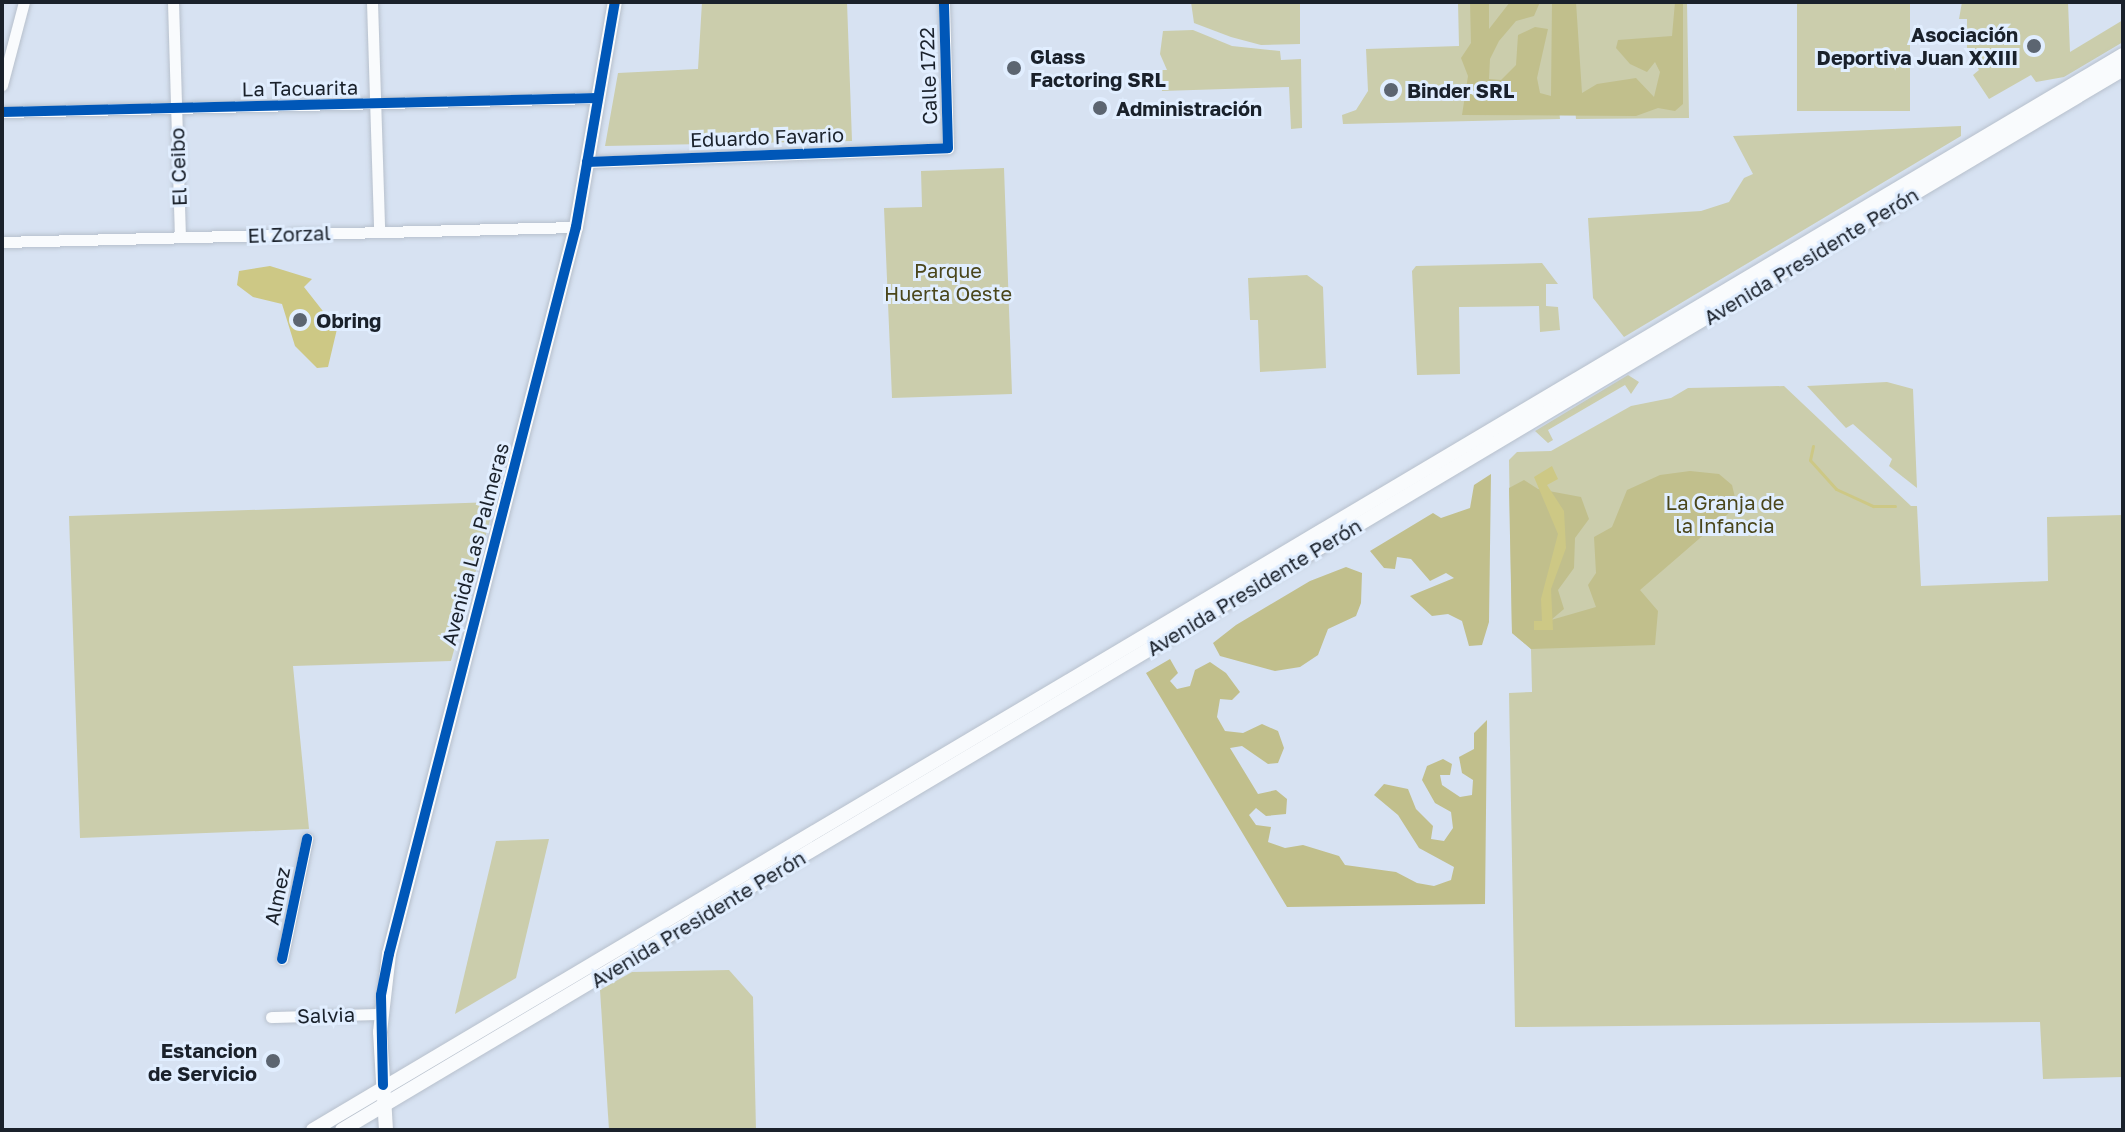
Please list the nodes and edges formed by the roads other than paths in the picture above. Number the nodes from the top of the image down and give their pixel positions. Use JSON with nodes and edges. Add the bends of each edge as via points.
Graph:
{"nodes":[{"id":1,"x":24,"y":2,"type":"edge"},
{"id":2,"x":173,"y":2,"type":"edge"},
{"id":3,"x":372,"y":2,"type":"edge"},
{"id":4,"x":615,"y":2,"type":"edge"},
{"id":5,"x":944,"y":2,"type":"edge"},
{"id":6,"x":2123,"y":55,"type":"edge"},
{"id":7,"x":2123,"y":69,"type":"edge"},
{"id":8,"x":2,"y":85,"type":"edge"},
{"id":9,"x":598,"y":98,"type":"junction"},
{"id":10,"x":375,"y":104,"type":"junction"},
{"id":11,"x":176,"y":109,"type":"junction"},
{"id":12,"x":2,"y":112,"type":"edge"},
{"id":13,"x":948,"y":148,"type":"joint"},
{"id":14,"x":587,"y":162,"type":"junction"},
{"id":15,"x":576,"y":227,"type":"junction"},
{"id":16,"x":379,"y":231,"type":"junction"},
{"id":17,"x":180,"y":237,"type":"junction"},
{"id":18,"x":2,"y":242,"type":"edge"},
{"id":19,"x":307,"y":839,"type":"dead end"},
{"id":20,"x":282,"y":959,"type":"dead end"},
{"id":21,"x":380,"y":1014,"type":"junction"},
{"id":22,"x":271,"y":1017,"type":"dead end"},
{"id":23,"x":383,"y":1085,"type":"junction"},
{"id":24,"x":385,"y":1106,"type":"junction"},
{"id":25,"x":313,"y":1130,"type":"edge"},
{"id":26,"x":342,"y":1130,"type":"edge"},
{"id":27,"x":386,"y":1130,"type":"edge"}],
"edges":[{"from":1,"to":8,"type":"street"},
{"from":2,"to":11,"type":"street","name":"El Ceibo"},
{"from":3,"to":10,"type":"street"},
{"from":4,"to":9,"type":"main road","name":"Avenida Las Palmeras"},
{"from":5,"to":13,"type":"street","name":"Calle 1722"},
{"from":6,"to":23,"type":"main road","name":"Avenida Presidente Perón"},
{"from":7,"to":24,"type":"main road","name":"Avenida Presidente Perón"},
{"from":9,"to":10,"type":"street","name":"La Tacuarita"},
{"from":9,"to":14,"type":"main road","name":"Avenida Las Palmeras"},
{"from":10,"to":11,"type":"street","name":"La Tacuarita"},
{"from":10,"to":16,"type":"street"},
{"from":11,"to":12,"type":"street","name":"La Tacuarita"},
{"from":11,"to":17,"type":"street","name":"El Ceibo"},
{"from":13,"to":14,"type":"street","name":"Eduardo Favario"},
{"from":14,"to":15,"type":"main road","name":"Avenida Las Palmeras"},
{"from":15,"to":16,"type":"street","name":"El Zorzal"},
{"from":15,"to":21,"type":"main road","name":"Avenida Las Palmeras","via":[[389,954]]},
{"from":16,"to":17,"type":"street","name":"El Zorzal"},
{"from":17,"to":18,"type":"street","name":"El Zorzal"},
{"from":19,"to":20,"type":"street","name":"Almez"},
{"from":21,"to":22,"type":"street","name":"Salvia"},
{"from":21,"to":23,"type":"main road","name":"Avenida Las Palmeras"},
{"from":23,"to":24,"type":"main road","name":"Avenida Las Palmeras"},
{"from":23,"to":25,"type":"main road","name":"Avenida Presidente Perón"},
{"from":24,"to":26,"type":"main road","name":"Avenida Presidente Perón"},
{"from":24,"to":27,"type":"main road","name":"Avenida Las Palmeras"}]}
